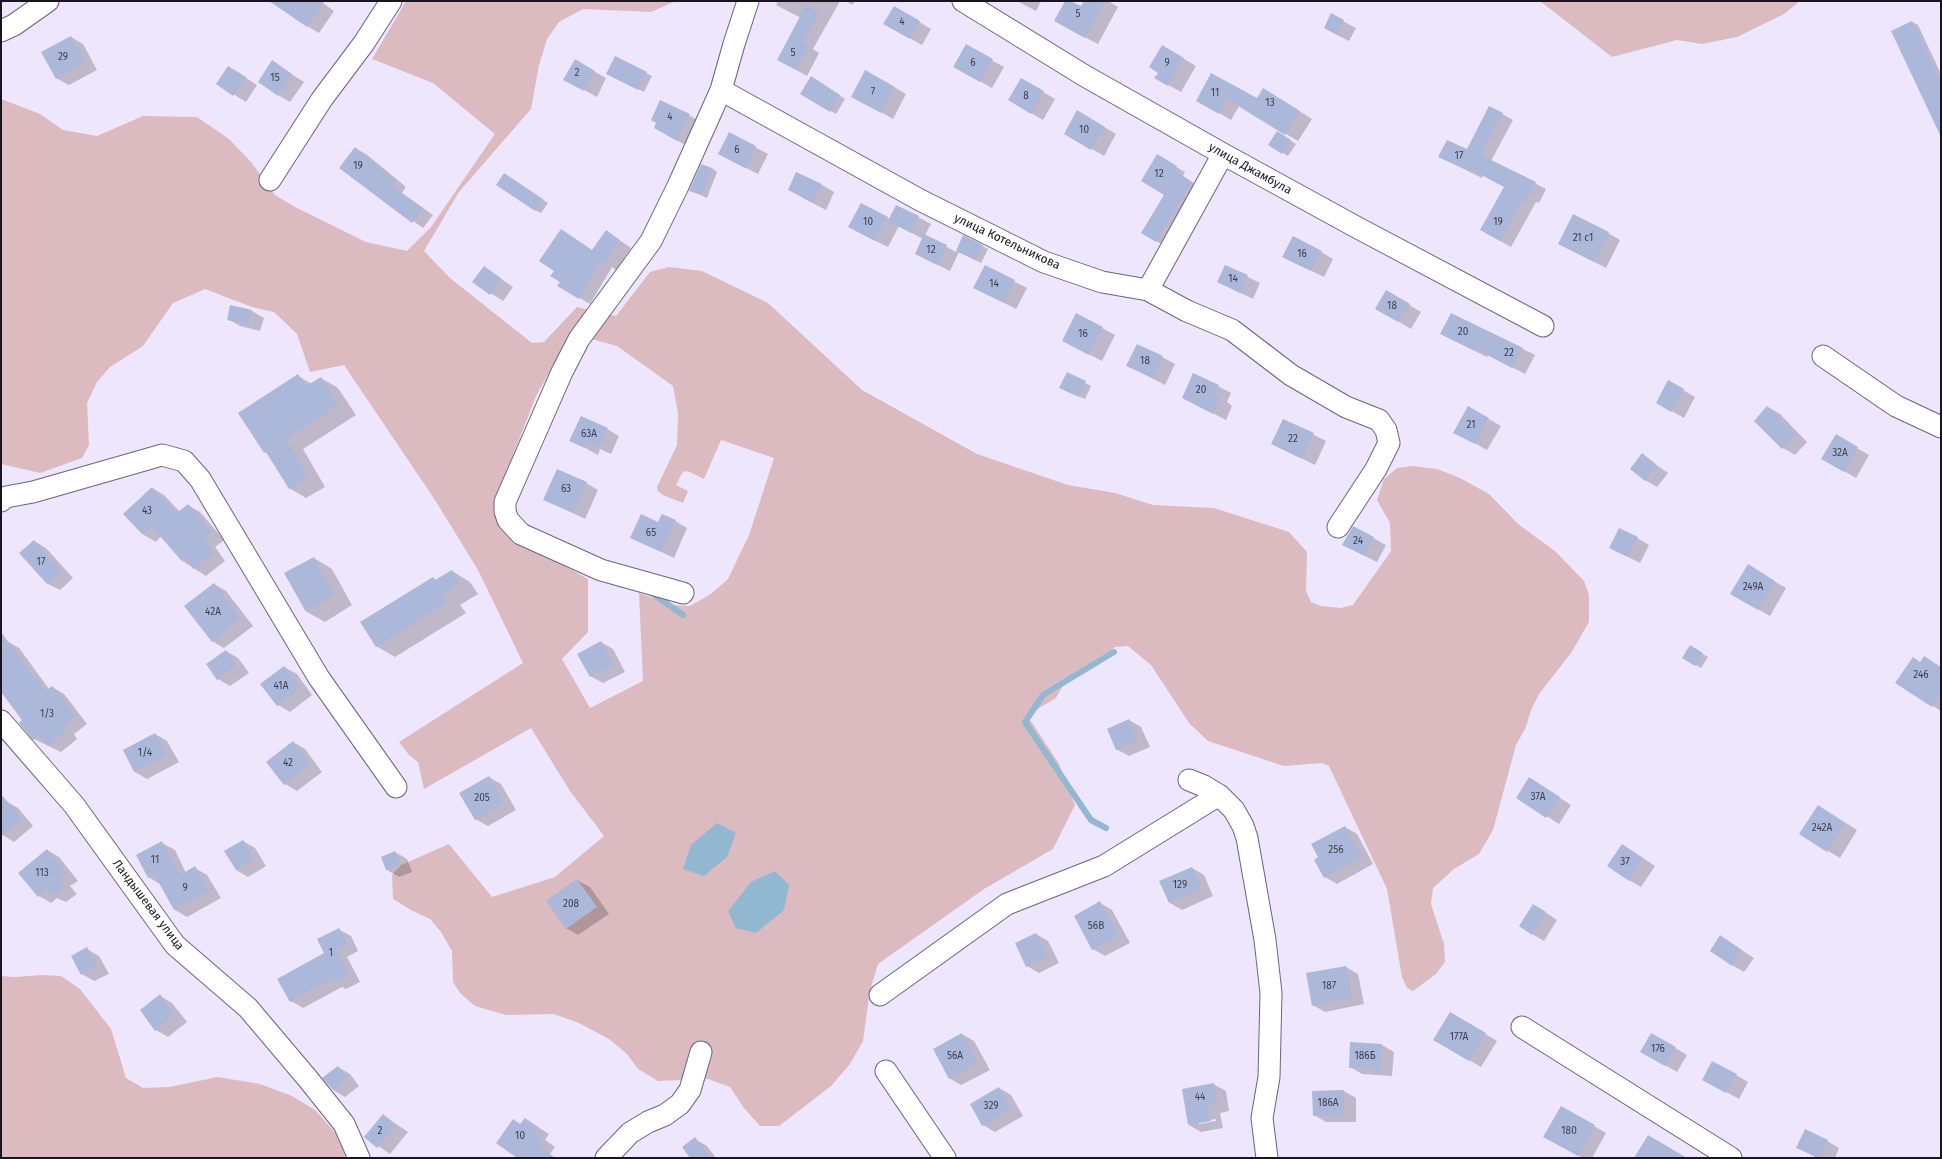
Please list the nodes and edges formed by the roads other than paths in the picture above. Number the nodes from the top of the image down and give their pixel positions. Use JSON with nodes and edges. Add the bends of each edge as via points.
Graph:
{"nodes":[{"id":1,"x":48,"y":1,"type":"edge"},
{"id":2,"x":391,"y":1,"type":"edge"},
{"id":3,"x":748,"y":1,"type":"edge"},
{"id":4,"x":964,"y":1,"type":"edge"},
{"id":5,"x":1,"y":31,"type":"edge"},
{"id":6,"x":721,"y":90,"type":"junction"},
{"id":7,"x":1222,"y":154,"type":"junction"},
{"id":8,"x":270,"y":180,"type":"dead end"},
{"id":9,"x":1148,"y":290,"type":"junction"},
{"id":10,"x":1543,"y":326,"type":"dead end"},
{"id":11,"x":1823,"y":356,"type":"dead end"},
{"id":12,"x":1941,"y":427,"type":"edge"},
{"id":13,"x":3,"y":499,"type":"edge"},
{"id":14,"x":1338,"y":527,"type":"dead end"},
{"id":15,"x":683,"y":593,"type":"dead end"},
{"id":16,"x":1,"y":721,"type":"edge"},
{"id":17,"x":1189,"y":780,"type":"dead end"},
{"id":18,"x":396,"y":787,"type":"dead end"},
{"id":19,"x":1219,"y":795,"type":"junction"},
{"id":20,"x":880,"y":995,"type":"dead end"},
{"id":21,"x":1522,"y":1027,"type":"dead end"},
{"id":22,"x":701,"y":1052,"type":"dead end"},
{"id":23,"x":886,"y":1071,"type":"dead end"},
{"id":24,"x":359,"y":1158,"type":"edge"},
{"id":25,"x":606,"y":1158,"type":"edge"},
{"id":26,"x":945,"y":1158,"type":"edge"},
{"id":27,"x":1267,"y":1158,"type":"edge"},
{"id":28,"x":1731,"y":1158,"type":"edge"}],
"edges":[{"from":1,"to":5,"type":"street"},
{"from":2,"to":8,"type":"street","via":[[364,43],[322,99]]},
{"from":3,"to":6,"type":"street"},
{"from":4,"to":7,"type":"street","name":"улица Джамбула","via":[[1085,76]]},
{"from":6,"to":9,"type":"street","name":"улица Котельникова","via":[[920,200],[1044,262],[1102,282]]},
{"from":6,"to":15,"type":"street","via":[[704,132],[651,241],[579,340],[562,372],[505,502],[508,520],[522,534],[601,570]]},
{"from":7,"to":9,"type":"street"},
{"from":7,"to":10,"type":"street","name":"улица Джамбула"},
{"from":9,"to":14,"type":"street","name":"улица Котельникова","via":[[1187,311],[1232,330],[1292,375],[1346,407],[1379,420],[1386,430],[1389,443],[1376,469]]},
{"from":11,"to":12,"type":"street","via":[[1896,406]]},
{"from":13,"to":18,"type":"street","via":[[162,455],[184,461],[200,479],[319,678]]},
{"from":16,"to":24,"type":"street","name":"Ландышевая улица","via":[[74,805],[175,945],[248,1008],[308,1079],[344,1124]]},
{"from":17,"to":19,"type":"street"},
{"from":19,"to":20,"type":"street","via":[[1104,866],[1008,904]]},
{"from":19,"to":27,"type":"street","via":[[1234,810],[1243,826],[1265,940],[1271,993],[1269,1077],[1262,1118]]},
{"from":21,"to":28,"type":"street"},
{"from":22,"to":25,"type":"street","via":[[690,1090],[680,1104],[630,1133]]},
{"from":23,"to":26,"type":"street"}]}
